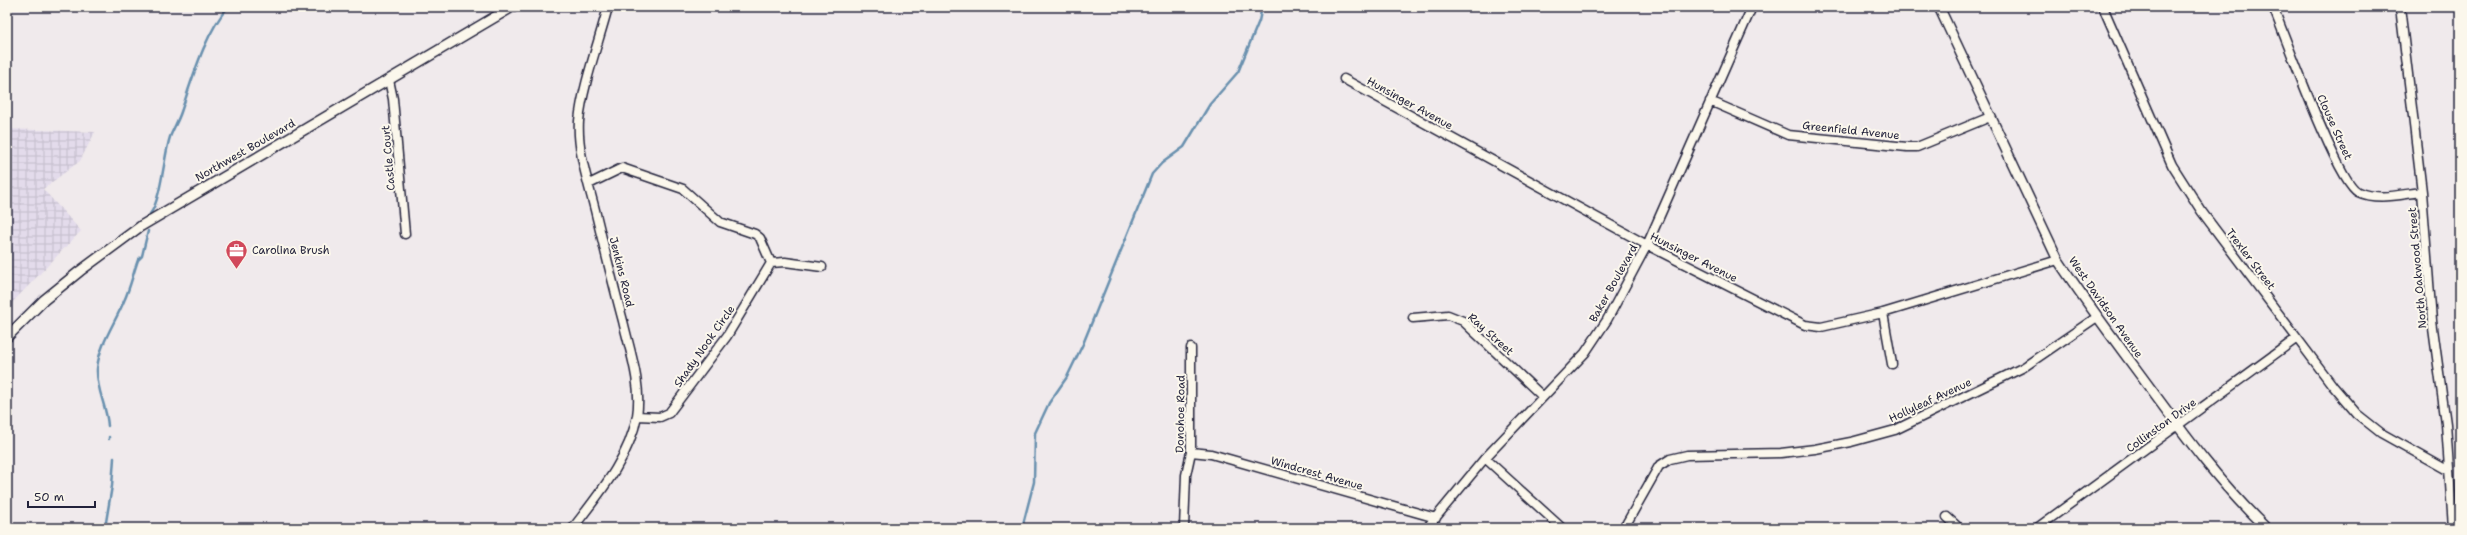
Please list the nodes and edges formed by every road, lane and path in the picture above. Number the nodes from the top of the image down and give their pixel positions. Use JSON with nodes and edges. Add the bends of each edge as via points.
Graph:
{"nodes":[{"id":1,"x":512,"y":7,"type":"edge"},
{"id":2,"x":608,"y":7,"type":"edge"},
{"id":3,"x":1752,"y":7,"type":"edge"},
{"id":4,"x":1939,"y":7,"type":"edge"},
{"id":5,"x":2103,"y":7,"type":"edge"},
{"id":6,"x":2272,"y":7,"type":"edge"},
{"id":7,"x":2400,"y":7,"type":"edge"},
{"id":8,"x":1344,"y":79,"type":"dead end"},
{"id":9,"x":389,"y":80,"type":"junction"},
{"id":10,"x":1710,"y":101,"type":"junction"},
{"id":11,"x":1990,"y":117,"type":"junction"},
{"id":12,"x":589,"y":184,"type":"junction"},
{"id":13,"x":2422,"y":192,"type":"junction"},
{"id":14,"x":405,"y":234,"type":"dead end"},
{"id":15,"x":1647,"y":245,"type":"junction"},
{"id":16,"x":2058,"y":260,"type":"junction"},
{"id":17,"x":771,"y":263,"type":"junction"},
{"id":18,"x":822,"y":267,"type":"dead end"},
{"id":19,"x":1882,"y":312,"type":"junction"},
{"id":20,"x":2097,"y":317,"type":"junction"},
{"id":21,"x":1412,"y":318,"type":"dead end"},
{"id":22,"x":7,"y":337,"type":"edge"},
{"id":23,"x":2297,"y":338,"type":"junction"},
{"id":24,"x":1192,"y":348,"type":"dead end"},
{"id":25,"x":1892,"y":364,"type":"dead end"},
{"id":26,"x":1542,"y":396,"type":"junction"},
{"id":27,"x":637,"y":416,"type":"junction"},
{"id":28,"x":2178,"y":426,"type":"junction"},
{"id":29,"x":1191,"y":452,"type":"junction"},
{"id":30,"x":1485,"y":458,"type":"junction"},
{"id":31,"x":2448,"y":471,"type":"junction"},
{"id":32,"x":1947,"y":517,"type":"dead end"},
{"id":33,"x":1436,"y":518,"type":"junction"},
{"id":34,"x":573,"y":528,"type":"edge"},
{"id":35,"x":1184,"y":528,"type":"edge"},
{"id":36,"x":1428,"y":528,"type":"edge"},
{"id":37,"x":1562,"y":528,"type":"edge"},
{"id":38,"x":1624,"y":528,"type":"edge"},
{"id":39,"x":1959,"y":528,"type":"edge"},
{"id":40,"x":2037,"y":528,"type":"edge"},
{"id":41,"x":2266,"y":528,"type":"edge"},
{"id":42,"x":2453,"y":528,"type":"edge"}],
"edges":[{"from":1,"to":9,"type":"street","name":"Northwest Boulevard"},
{"from":2,"to":12,"type":"street","name":"Jenkins Road","via":[[579,121]]},
{"from":3,"to":10,"type":"street","name":"Baker Boulevard"},
{"from":4,"to":11,"type":"street","name":"West Davidson Avenue"},
{"from":5,"to":23,"type":"street","name":"Trexler Street","via":[[2176,171],[2202,212]]},
{"from":6,"to":13,"type":"street","name":"Clouse Street","via":[[2333,152],[2350,185],[2357,192],[2375,196]]},
{"from":7,"to":13,"type":"street","name":"North Oakwood Street"},
{"from":8,"to":15,"type":"street","name":"Hunsinger Avenue"},
{"from":9,"to":14,"type":"street","name":"Castle Court","via":[[394,99]]},
{"from":9,"to":22,"type":"street","name":"Northwest Boulevard","via":[[141,226],[44,300]]},
{"from":10,"to":11,"type":"street","name":"Greenfield Avenue","via":[[1788,135],[1907,147],[1917,147]]},
{"from":10,"to":15,"type":"street","name":"Baker Boulevard"},
{"from":11,"to":16,"type":"street","name":"West Davidson Avenue"},
{"from":12,"to":17,"type":"street","via":[[622,168],[683,189],[720,222],[756,234]]},
{"from":12,"to":27,"type":"street","name":"Jenkins Road","via":[[633,364]]},
{"from":13,"to":31,"type":"street","name":"North Oakwood Street","via":[[2432,321],[2446,424]]},
{"from":15,"to":19,"type":"street","name":"Hunsinger Avenue","via":[[1805,325],[1821,327]]},
{"from":15,"to":26,"type":"street","name":"Baker Boulevard","via":[[1621,297],[1588,348]]},
{"from":16,"to":19,"type":"street","name":"Hunsinger Avenue"},
{"from":16,"to":20,"type":"street","name":"West Davidson Avenue"},
{"from":17,"to":18,"type":"street"},
{"from":17,"to":27,"type":"street","name":"Shady Nook Circle","via":[[727,336],[669,412],[660,417]]},
{"from":19,"to":25,"type":"street"},
{"from":20,"to":28,"type":"street","name":"West Davidson Avenue"},
{"from":20,"to":38,"type":"street","name":"Hollyleaf Avenue","via":[[2024,367],[1895,430],[1808,450],[1687,455],[1670,459],[1659,466]]},
{"from":21,"to":26,"type":"street","name":"Ray Street","via":[[1448,315],[1463,321]]},
{"from":23,"to":28,"type":"street","name":"Collinston Drive"},
{"from":23,"to":31,"type":"street","name":"Trexler Street","via":[[2357,414],[2381,433]]},
{"from":24,"to":29,"type":"street","name":"Donohoe Road"},
{"from":26,"to":30,"type":"street","name":"Baker Boulevard"},
{"from":27,"to":34,"type":"street","name":"Jenkins Road","via":[[626,448],[611,476]]},
{"from":28,"to":40,"type":"street","name":"Collinston Drive"},
{"from":28,"to":41,"type":"street","name":"West Davidson Avenue","via":[[2233,495]]},
{"from":29,"to":33,"type":"street","name":"Windcrest Avenue","via":[[1211,454]]},
{"from":29,"to":35,"type":"street","name":"Donohoe Road","via":[[1186,475]]},
{"from":30,"to":33,"type":"street","name":"Baker Boulevard"},
{"from":30,"to":37,"type":"street"},
{"from":31,"to":42,"type":"street","name":"North Oakwood Street"},
{"from":32,"to":39,"type":"street"},
{"from":33,"to":36,"type":"street","name":"Baker Boulevard"}]}
